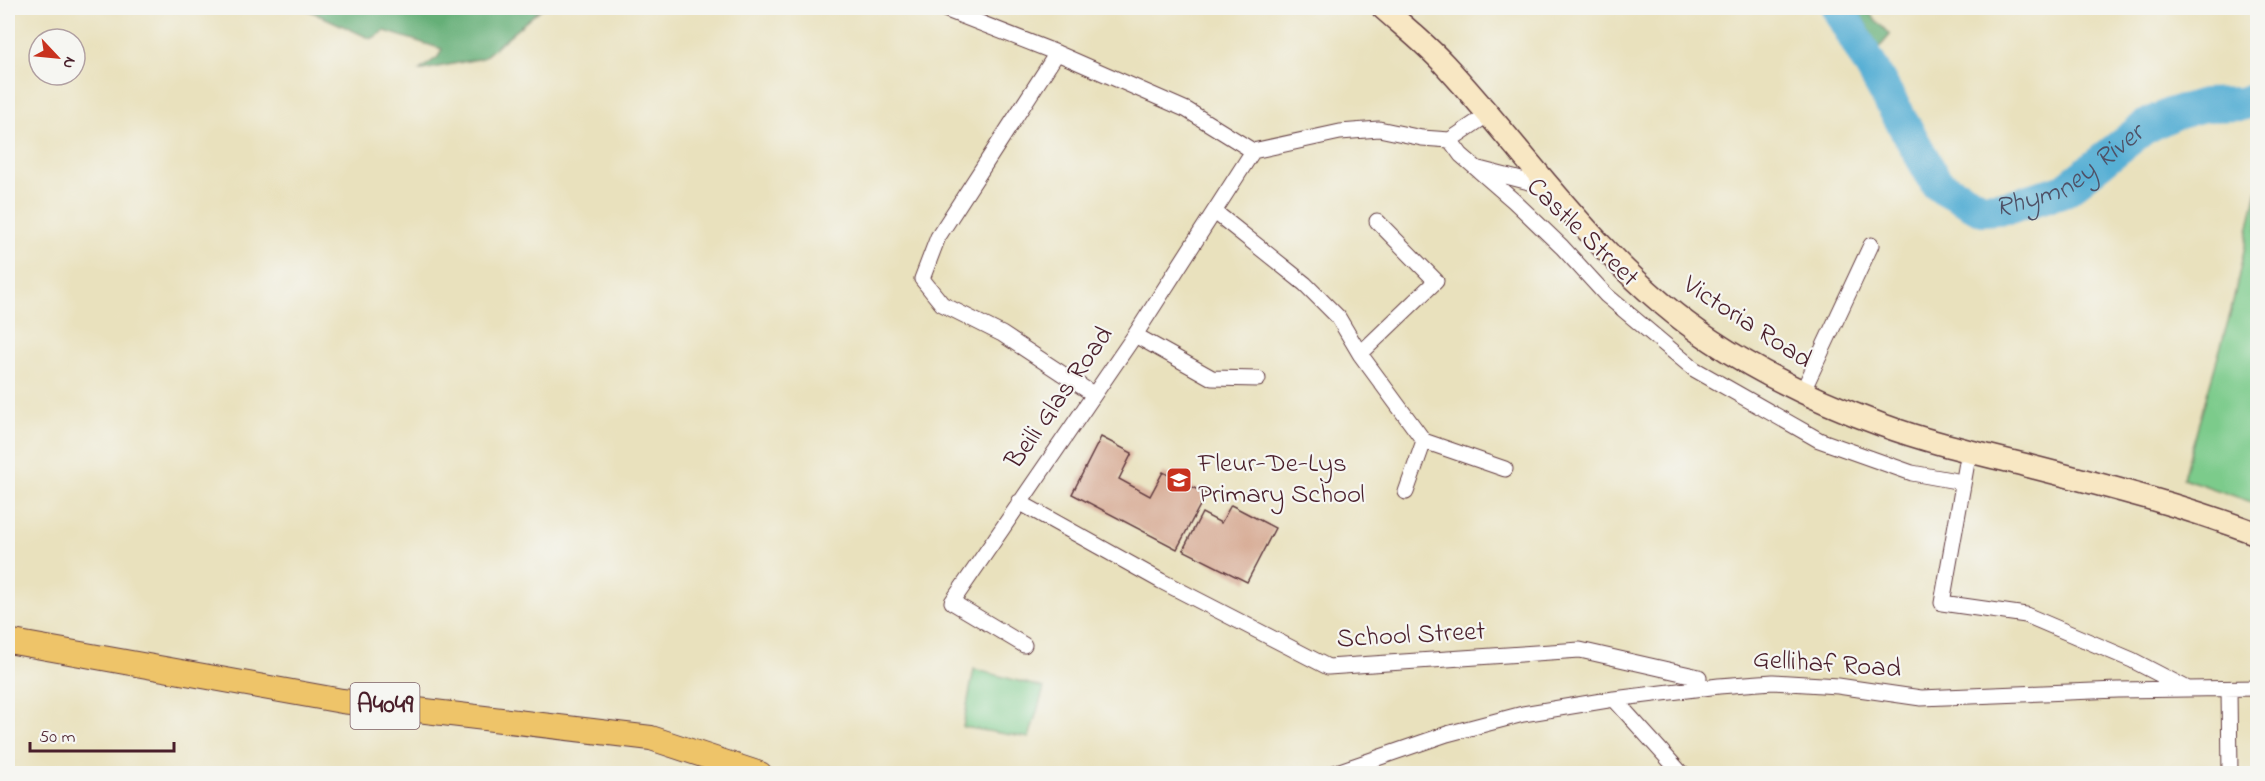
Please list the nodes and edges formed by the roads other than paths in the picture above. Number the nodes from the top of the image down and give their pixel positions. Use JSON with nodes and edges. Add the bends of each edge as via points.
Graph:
{"nodes":[{"id":1,"x":942,"y":8,"type":"edge"},
{"id":2,"x":1383,"y":8,"type":"edge"},
{"id":3,"x":1057,"y":53,"type":"junction"},
{"id":4,"x":1487,"y":115,"type":"junction"},
{"id":5,"x":1450,"y":140,"type":"junction"},
{"id":6,"x":1253,"y":151,"type":"junction"},
{"id":7,"x":1476,"y":168,"type":"junction"},
{"id":8,"x":1548,"y":187,"type":"junction"},
{"id":9,"x":1215,"y":212,"type":"junction"},
{"id":10,"x":1377,"y":221,"type":"dead end"},
{"id":11,"x":1871,"y":245,"type":"dead end"},
{"id":12,"x":1135,"y":335,"type":"junction"},
{"id":13,"x":1360,"y":354,"type":"junction"},
{"id":14,"x":1258,"y":379,"type":"dead end"},
{"id":15,"x":1802,"y":393,"type":"junction"},
{"id":16,"x":1093,"y":394,"type":"junction"},
{"id":17,"x":1424,"y":441,"type":"junction"},
{"id":18,"x":1969,"y":451,"type":"junction"},
{"id":19,"x":1505,"y":469,"type":"dead end"},
{"id":20,"x":1962,"y":482,"type":"junction"},
{"id":21,"x":1406,"y":492,"type":"dead end"},
{"id":22,"x":1019,"y":502,"type":"junction"},
{"id":23,"x":2258,"y":534,"type":"edge"},
{"id":24,"x":8,"y":641,"type":"edge"},
{"id":25,"x":1024,"y":645,"type":"dead end"},
{"id":26,"x":1698,"y":676,"type":"dead end"},
{"id":27,"x":2258,"y":688,"type":"edge"},
{"id":28,"x":2187,"y":689,"type":"junction"},
{"id":29,"x":2229,"y":689,"type":"junction"},
{"id":30,"x":1614,"y":699,"type":"junction"},
{"id":31,"x":760,"y":774,"type":"edge"},
{"id":32,"x":1331,"y":774,"type":"edge"},
{"id":33,"x":1684,"y":774,"type":"edge"},
{"id":34,"x":2230,"y":774,"type":"edge"}],
"edges":[{"from":1,"to":3,"type":"street"},
{"from":2,"to":4,"type":"main road","name":"Victoria Road","via":[[1444,64]]},
{"from":3,"to":6,"type":"street","via":[[1187,110]]},
{"from":3,"to":16,"type":"street","via":[[938,237],[922,279],[942,304],[1002,334]]},
{"from":4,"to":5,"type":"street"},
{"from":4,"to":8,"type":"main road","name":"Victoria Road"},
{"from":5,"to":6,"type":"street","via":[[1379,129],[1340,132]]},
{"from":5,"to":7,"type":"street","name":"Castle Street"},
{"from":6,"to":9,"type":"street","name":"Beili Glas Road"},
{"from":7,"to":8,"type":"street"},
{"from":7,"to":20,"type":"street","name":"Castle Street","via":[[1562,247],[1606,295],[1694,369],[1819,440],[1912,473]]},
{"from":8,"to":15,"type":"main road","name":"Victoria Road","via":[[1654,298],[1710,340]]},
{"from":9,"to":12,"type":"street","name":"Beili Glas Road"},
{"from":9,"to":13,"type":"street","via":[[1305,284],[1338,317]]},
{"from":10,"to":13,"type":"street","via":[[1436,280]]},
{"from":11,"to":15,"type":"street"},
{"from":12,"to":14,"type":"street","via":[[1212,378]]},
{"from":12,"to":16,"type":"street","name":"Beili Glas Road"},
{"from":13,"to":17,"type":"street"},
{"from":15,"to":18,"type":"main road","name":"Victoria Road","via":[[1884,426]]},
{"from":16,"to":22,"type":"street","name":"Beili Glas Road"},
{"from":17,"to":19,"type":"street"},
{"from":17,"to":21,"type":"street"},
{"from":18,"to":20,"type":"street"},
{"from":18,"to":23,"type":"main road","name":"Victoria Road","via":[[2212,517]]},
{"from":20,"to":28,"type":"street","via":[[1942,603],[2026,615],[2132,660]]},
{"from":22,"to":25,"type":"street","name":"Beili Glas Road","via":[[952,603]]},
{"from":22,"to":26,"type":"street","name":"School Street","via":[[1328,667],[1580,650]]},
{"from":24,"to":31,"type":"main road","number":"A4049","via":[[342,701],[651,738]]},
{"from":27,"to":29,"type":"street","name":"Gellihaf Road"},
{"from":28,"to":29,"type":"street","name":"Gellihaf Road"},
{"from":28,"to":30,"type":"street","name":"Gellihaf Road","via":[[1921,698],[1838,686],[1773,682]]},
{"from":29,"to":34,"type":"street"},
{"from":30,"to":32,"type":"street","name":"Gellihaf Road","via":[[1523,714],[1447,734]]},
{"from":30,"to":33,"type":"street"}]}
